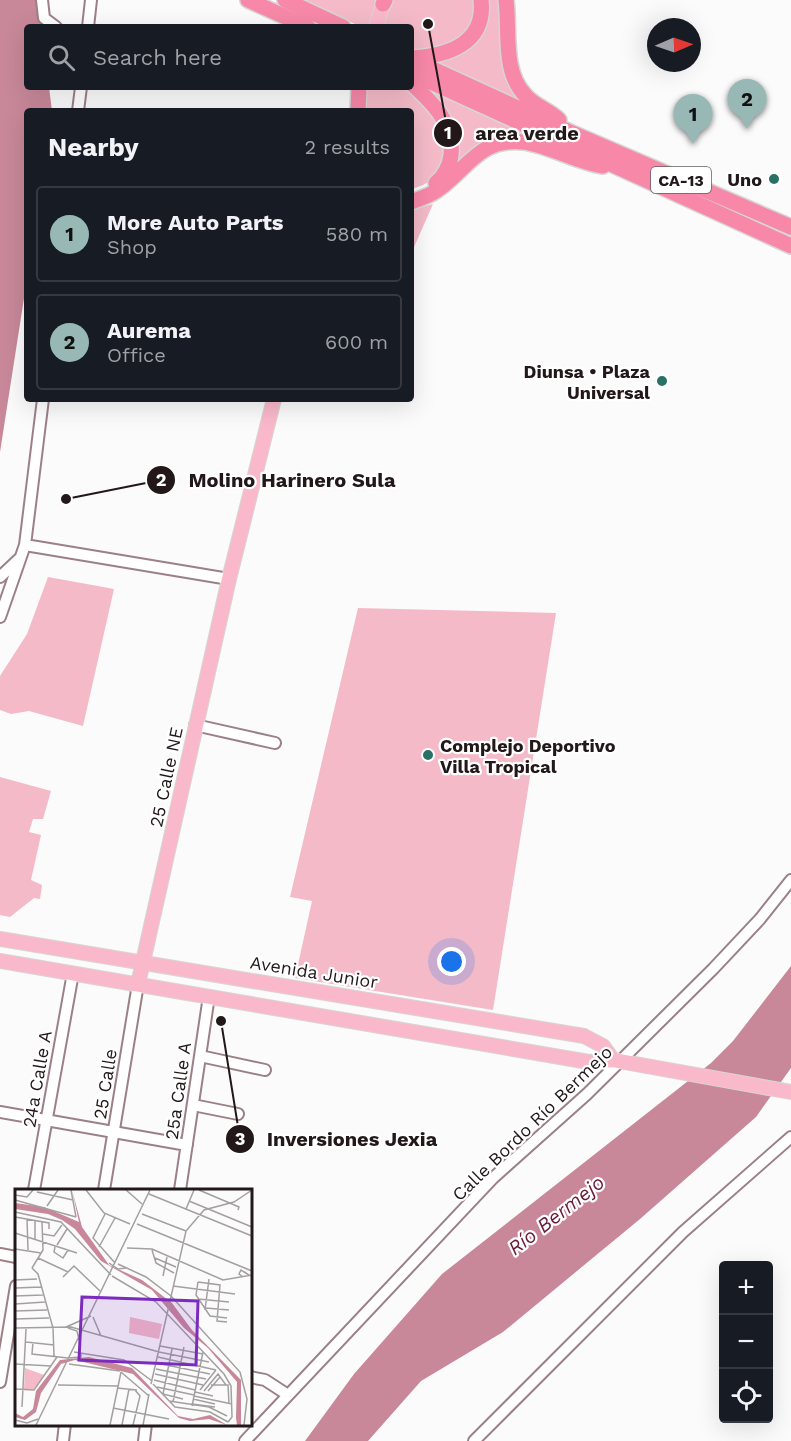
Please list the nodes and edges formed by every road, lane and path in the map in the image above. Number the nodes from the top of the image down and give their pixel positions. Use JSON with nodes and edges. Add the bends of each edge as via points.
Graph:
{"nodes":[{"id":1,"x":42,"y":0,"type":"edge"},
{"id":2,"x":91,"y":0,"type":"edge"},
{"id":3,"x":248,"y":0,"type":"edge"},
{"id":4,"x":285,"y":0,"type":"edge"},
{"id":5,"x":481,"y":0,"type":"edge"},
{"id":6,"x":506,"y":0,"type":"edge"},
{"id":7,"x":383,"y":4,"type":"edge"},
{"id":8,"x":45,"y":22,"type":"edge"},
{"id":9,"x":86,"y":24,"type":"edge"},
{"id":10,"x":301,"y":24,"type":"edge"},
{"id":11,"x":337,"y":24,"type":"edge"},
{"id":12,"x":377,"y":24,"type":"edge"},
{"id":13,"x":414,"y":58,"type":"edge"},
{"id":14,"x":414,"y":59,"type":"edge"},
{"id":15,"x":414,"y":74,"type":"edge"},
{"id":16,"x":414,"y":86,"type":"edge"},
{"id":17,"x":71,"y":90,"type":"edge"},
{"id":18,"x":81,"y":90,"type":"edge"},
{"id":19,"x":358,"y":90,"type":"edge"},
{"id":20,"x":359,"y":90,"type":"edge"},
{"id":21,"x":78,"y":108,"type":"edge"},
{"id":22,"x":353,"y":108,"type":"edge"},
{"id":23,"x":358,"y":108,"type":"edge"},
{"id":24,"x":572,"y":133,"type":"junction"},
{"id":25,"x":627,"y":170,"type":"junction"},
{"id":26,"x":414,"y":194,"type":"edge"},
{"id":27,"x":414,"y":201,"type":"edge"},
{"id":28,"x":791,"y":227,"type":"edge"},
{"id":29,"x":791,"y":246,"type":"edge"},
{"id":30,"x":43,"y":402,"type":"edge"},
{"id":31,"x":273,"y":402,"type":"edge"},
{"id":32,"x":23,"y":550,"type":"junction"},
{"id":33,"x":0,"y":577,"type":"edge"},
{"id":34,"x":229,"y":579,"type":"junction"},
{"id":35,"x":0,"y":617,"type":"edge"},
{"id":36,"x":195,"y":725,"type":"junction"},
{"id":37,"x":275,"y":744,"type":"dead end"},
{"id":38,"x":791,"y":880,"type":"edge"},
{"id":39,"x":0,"y":939,"type":"edge"},
{"id":40,"x":0,"y":962,"type":"edge"},
{"id":41,"x":143,"y":962,"type":"junction"},
{"id":42,"x":73,"y":973,"type":"junction"},
{"id":43,"x":138,"y":984,"type":"junction"},
{"id":44,"x":209,"y":996,"type":"junction"},
{"id":45,"x":200,"y":1056,"type":"junction"},
{"id":46,"x":620,"y":1063,"type":"junction"},
{"id":47,"x":266,"y":1070,"type":"dead end"},
{"id":48,"x":791,"y":1092,"type":"edge"},
{"id":49,"x":193,"y":1105,"type":"junction"},
{"id":50,"x":0,"y":1112,"type":"edge"},
{"id":51,"x":238,"y":1114,"type":"dead end"},
{"id":52,"x":47,"y":1120,"type":"junction"},
{"id":53,"x":114,"y":1132,"type":"junction"},
{"id":54,"x":791,"y":1137,"type":"edge"},
{"id":55,"x":187,"y":1145,"type":"junction"},
{"id":56,"x":34,"y":1189,"type":"edge"},
{"id":57,"x":104,"y":1189,"type":"edge"},
{"id":58,"x":180,"y":1189,"type":"edge"},
{"id":59,"x":0,"y":1254,"type":"edge"},
{"id":60,"x":15,"y":1257,"type":"edge"},
{"id":61,"x":15,"y":1292,"type":"edge"},
{"id":62,"x":252,"y":1377,"type":"edge"},
{"id":63,"x":0,"y":1382,"type":"edge"},
{"id":64,"x":288,"y":1395,"type":"junction"},
{"id":65,"x":65,"y":1426,"type":"edge"},
{"id":66,"x":146,"y":1426,"type":"edge"},
{"id":67,"x":254,"y":1426,"type":"edge"},
{"id":68,"x":63,"y":1441,"type":"edge"},
{"id":69,"x":144,"y":1441,"type":"edge"},
{"id":70,"x":245,"y":1441,"type":"edge"},
{"id":71,"x":474,"y":1441,"type":"edge"}],
"edges":[{"from":1,"to":8,"type":"street"},
{"from":2,"to":9,"type":"street"},
{"from":3,"to":10,"type":"highway"},
{"from":4,"to":11,"type":"highway"},
{"from":5,"to":13,"type":"highway","via":[[482,16],[463,46],[438,56]]},
{"from":6,"to":24,"type":"highway","via":[[509,59],[515,81],[525,97],[554,115]]},
{"from":7,"to":12,"type":"main road"},
{"from":14,"to":24,"type":"highway","number":"CA-13"},
{"from":15,"to":25,"type":"highway","number":"CA-13"},
{"from":16,"to":26,"type":"highway","via":[[438,111],[452,139],[450,162],[441,179]]},
{"from":17,"to":21,"type":"street"},
{"from":18,"to":21,"type":"street"},
{"from":19,"to":22,"type":"main road"},
{"from":20,"to":23,"type":"highway"},
{"from":24,"to":28,"type":"highway","number":"CA-13"},
{"from":25,"to":27,"type":"highway","via":[[590,164],[526,142],[504,141],[472,158],[435,193]]},
{"from":25,"to":29,"type":"highway","number":"CA-13"},
{"from":30,"to":32,"type":"street"},
{"from":31,"to":34,"type":"main road","name":"25 Calle NE"},
{"from":32,"to":33,"type":"street"},
{"from":32,"to":34,"type":"street"},
{"from":32,"to":35,"type":"street"},
{"from":34,"to":36,"type":"main road","name":"25 Calle NE"},
{"from":36,"to":37,"type":"street"},
{"from":36,"to":41,"type":"main road","name":"25 Calle NE"},
{"from":38,"to":46,"type":"street","name":"Calle Bordo Río Bermejo","via":[[744,936]]},
{"from":39,"to":41,"type":"main road","name":"Avenida Junior"},
{"from":40,"to":42,"type":"main road"},
{"from":41,"to":43,"type":"main road","name":"25 Calle NE"},
{"from":41,"to":46,"type":"main road","name":"Avenida Junior","via":[[584,1036],[603,1046]]},
{"from":42,"to":43,"type":"main road"},
{"from":42,"to":52,"type":"street","name":"24a Calle A"},
{"from":43,"to":44,"type":"main road"},
{"from":43,"to":53,"type":"street","name":"25 Calle"},
{"from":44,"to":45,"type":"street","name":"25a Calle A"},
{"from":44,"to":46,"type":"main road","via":[[589,1062]]},
{"from":45,"to":47,"type":"street"},
{"from":45,"to":49,"type":"street","name":"25a Calle A"},
{"from":46,"to":48,"type":"main road"},
{"from":46,"to":64,"type":"street","name":"Calle Bordo Río Bermejo","via":[[493,1178]]},
{"from":49,"to":51,"type":"street"},
{"from":49,"to":55,"type":"street","name":"25a Calle A"},
{"from":50,"to":52,"type":"street"},
{"from":52,"to":53,"type":"street"},
{"from":52,"to":56,"type":"street","name":"24a Calle A"},
{"from":53,"to":55,"type":"street"},
{"from":53,"to":57,"type":"street","name":"25 Calle"},
{"from":54,"to":71,"type":"street","via":[[683,1232]]},
{"from":55,"to":58,"type":"street","name":"25a Calle A"},
{"from":59,"to":60,"type":"street"},
{"from":61,"to":63,"type":"street"},
{"from":62,"to":64,"type":"street","via":[[265,1380]]},
{"from":64,"to":67,"type":"street","name":"Calle Bordo Río Bermejo"},
{"from":65,"to":68,"type":"street"},
{"from":66,"to":69,"type":"street"},
{"from":67,"to":70,"type":"street","name":"Calle Bordo Río Bermejo"}]}
